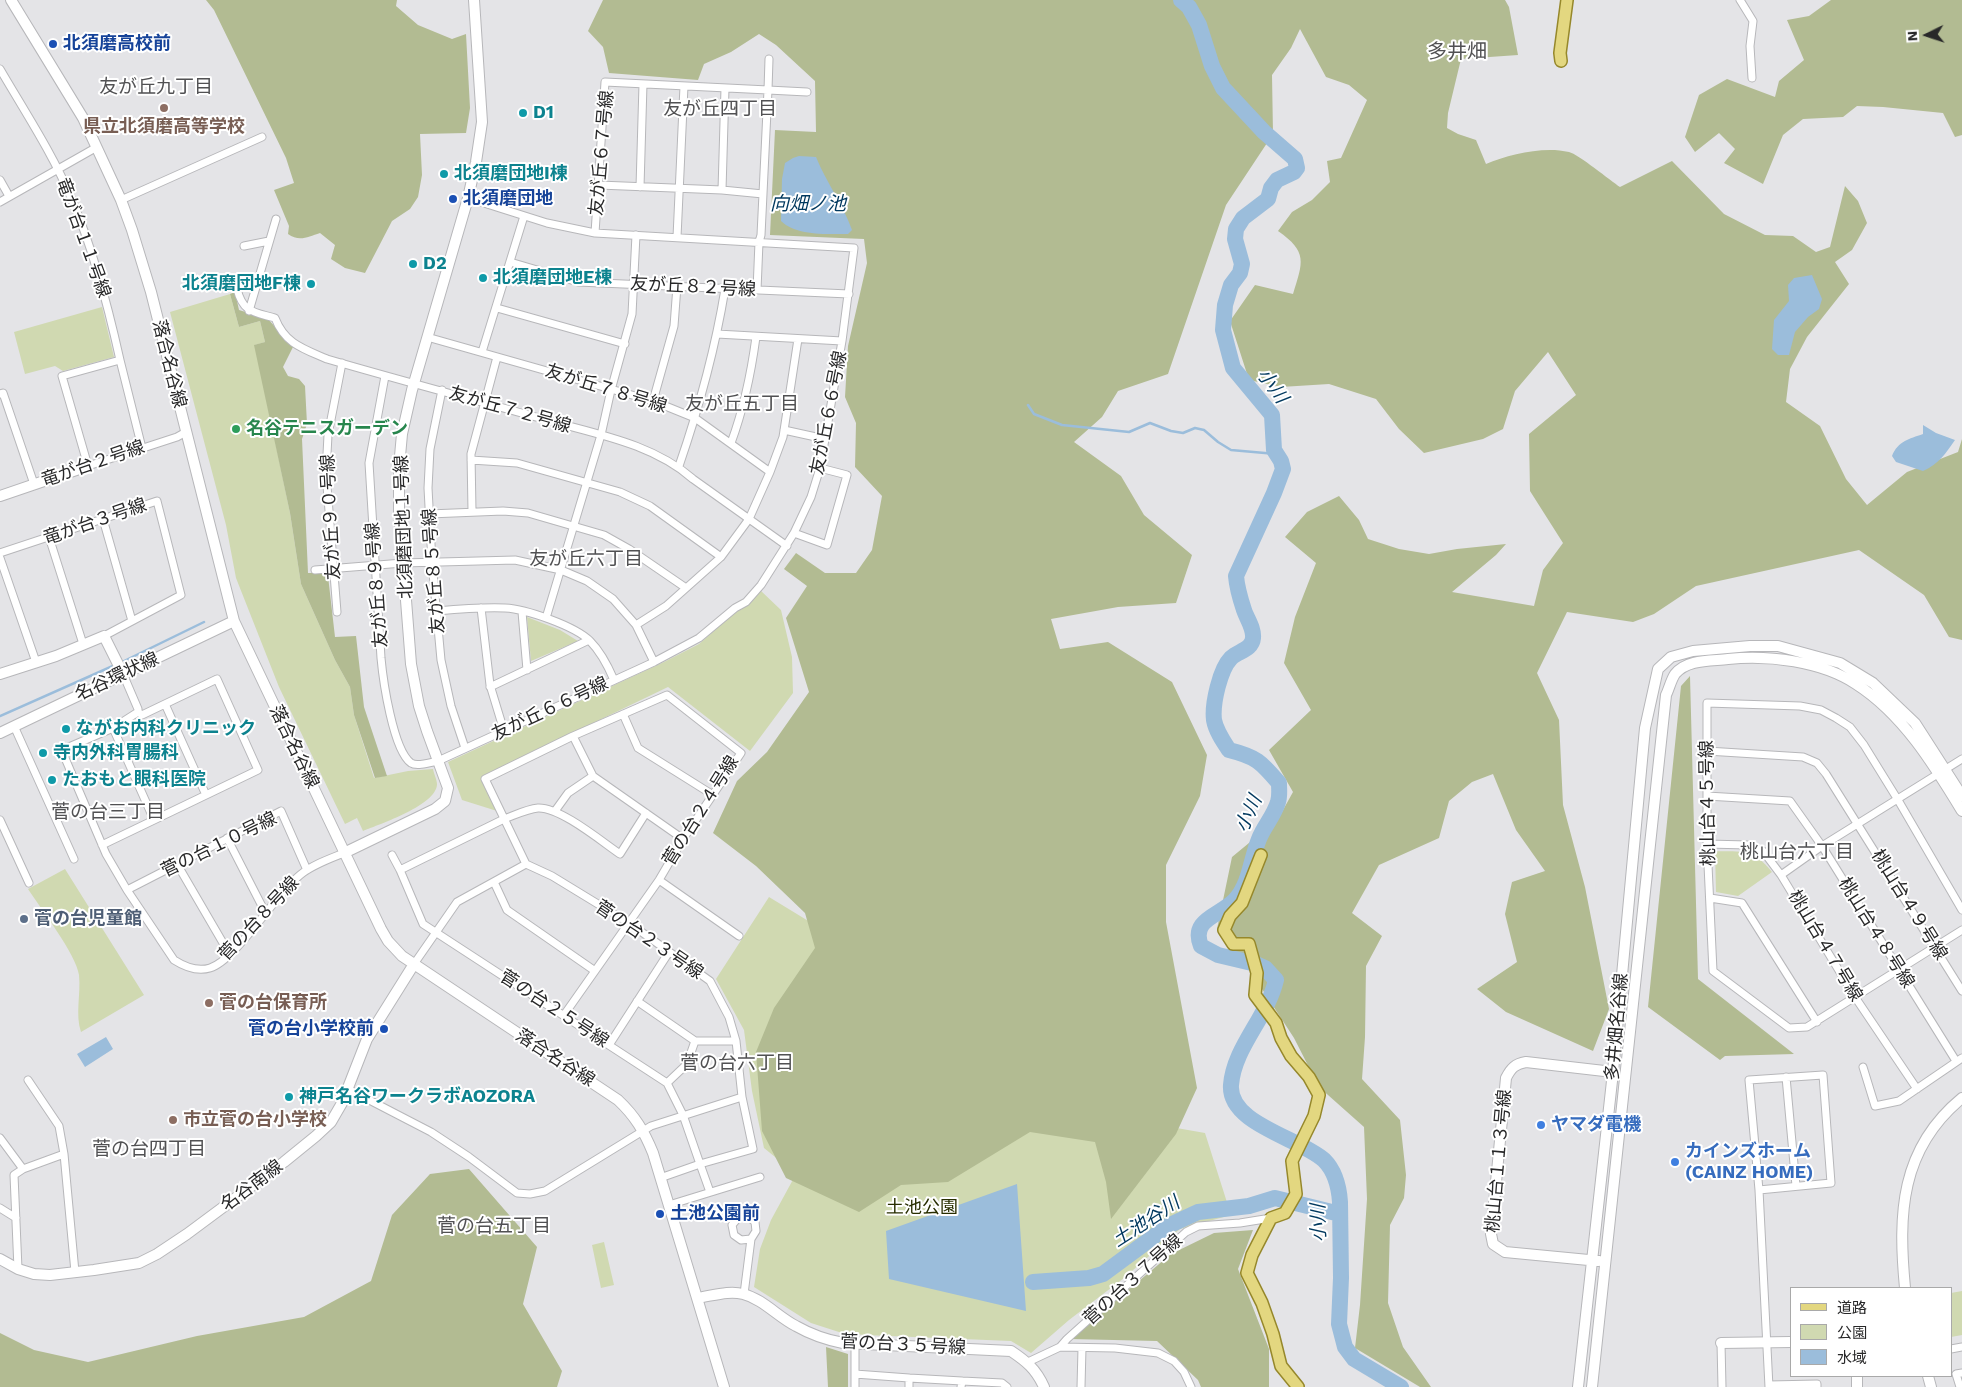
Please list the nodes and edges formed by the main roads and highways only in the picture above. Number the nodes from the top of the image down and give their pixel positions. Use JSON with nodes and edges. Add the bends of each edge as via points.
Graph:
{"nodes":[{"id":1,"x":1567,"y":0,"type":"edge"},
{"id":2,"x":1561,"y":61,"type":"dead end"},
{"id":3,"x":1261,"y":855,"type":"dead end"},
{"id":4,"x":1298,"y":1387,"type":"edge"}],
"edges":[{"from":1,"to":2,"type":"main road"},
{"from":3,"to":4,"type":"main road","via":[[1242,903],[1230,916],[1224,930],[1233,944],[1249,944],[1256,995],[1276,1024],[1291,1056],[1319,1095],[1314,1116],[1292,1160],[1296,1194],[1285,1212],[1271,1218],[1252,1255],[1247,1273],[1270,1327],[1281,1366]]}]}
